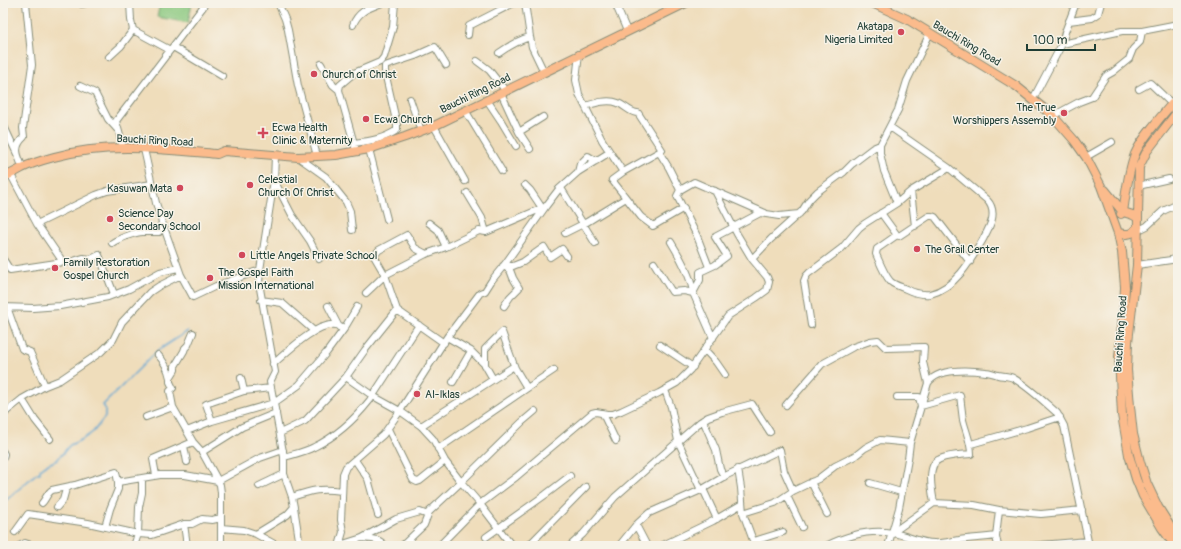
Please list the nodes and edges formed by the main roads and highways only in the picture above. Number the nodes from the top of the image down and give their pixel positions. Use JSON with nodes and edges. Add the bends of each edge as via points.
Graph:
{"nodes":[{"id":1,"x":686,"y":3,"type":"edge"},
{"id":2,"x":872,"y":3,"type":"edge"},
{"id":3,"x":1178,"y":97,"type":"edge"},
{"id":4,"x":1178,"y":111,"type":"edge"},
{"id":5,"x":7,"y":176,"type":"edge"},
{"id":6,"x":1128,"y":182,"type":"junction"},
{"id":7,"x":1102,"y":186,"type":"junction"},
{"id":8,"x":1113,"y":200,"type":"junction"},
{"id":9,"x":1123,"y":212,"type":"junction"},
{"id":10,"x":1115,"y":222,"type":"junction"},
{"id":11,"x":1138,"y":226,"type":"junction"},
{"id":12,"x":1118,"y":233,"type":"junction"},
{"id":13,"x":1178,"y":539,"type":"edge"},
{"id":14,"x":1174,"y":546,"type":"edge"}],
"edges":[{"from":1,"to":5,"type":"main road","name":"Bauchi Ring Road","via":[[434,126],[370,149],[336,155],[298,157],[159,149],[97,149],[39,162]]},
{"from":2,"to":7,"type":"main road","name":"Bauchi Ring Road","via":[[907,19],[1033,98],[1074,140]]},
{"from":3,"to":6,"type":"main road","via":[[1142,141],[1135,154]]},
{"from":4,"to":11,"type":"main road","via":[[1147,151],[1139,167]]},
{"from":6,"to":8,"type":"main road","via":[[1120,198]]},
{"from":6,"to":9,"type":"main road"},
{"from":7,"to":8,"type":"main road","name":"Bauchi Ring Road"},
{"from":7,"to":10,"type":"main road","name":"Bauchi Ring Road"},
{"from":8,"to":9,"type":"main road","name":"Bauchi Ring Road"},
{"from":9,"to":10,"type":"main road"},
{"from":9,"to":11,"type":"main road","name":"Bauchi Ring Road","via":[[1133,215]]},
{"from":10,"to":12,"type":"main road","name":"Bauchi Ring Road"},
{"from":11,"to":12,"type":"main road","via":[[1133,233]]},
{"from":11,"to":13,"type":"main road","name":"Bauchi Ring Road","via":[[1137,265],[1128,342],[1130,406],[1140,462],[1147,484]]},
{"from":12,"to":14,"type":"main road","name":"Bauchi Ring Road","via":[[1125,287],[1119,357],[1120,378],[1122,415],[1129,455],[1144,496]]}]}
